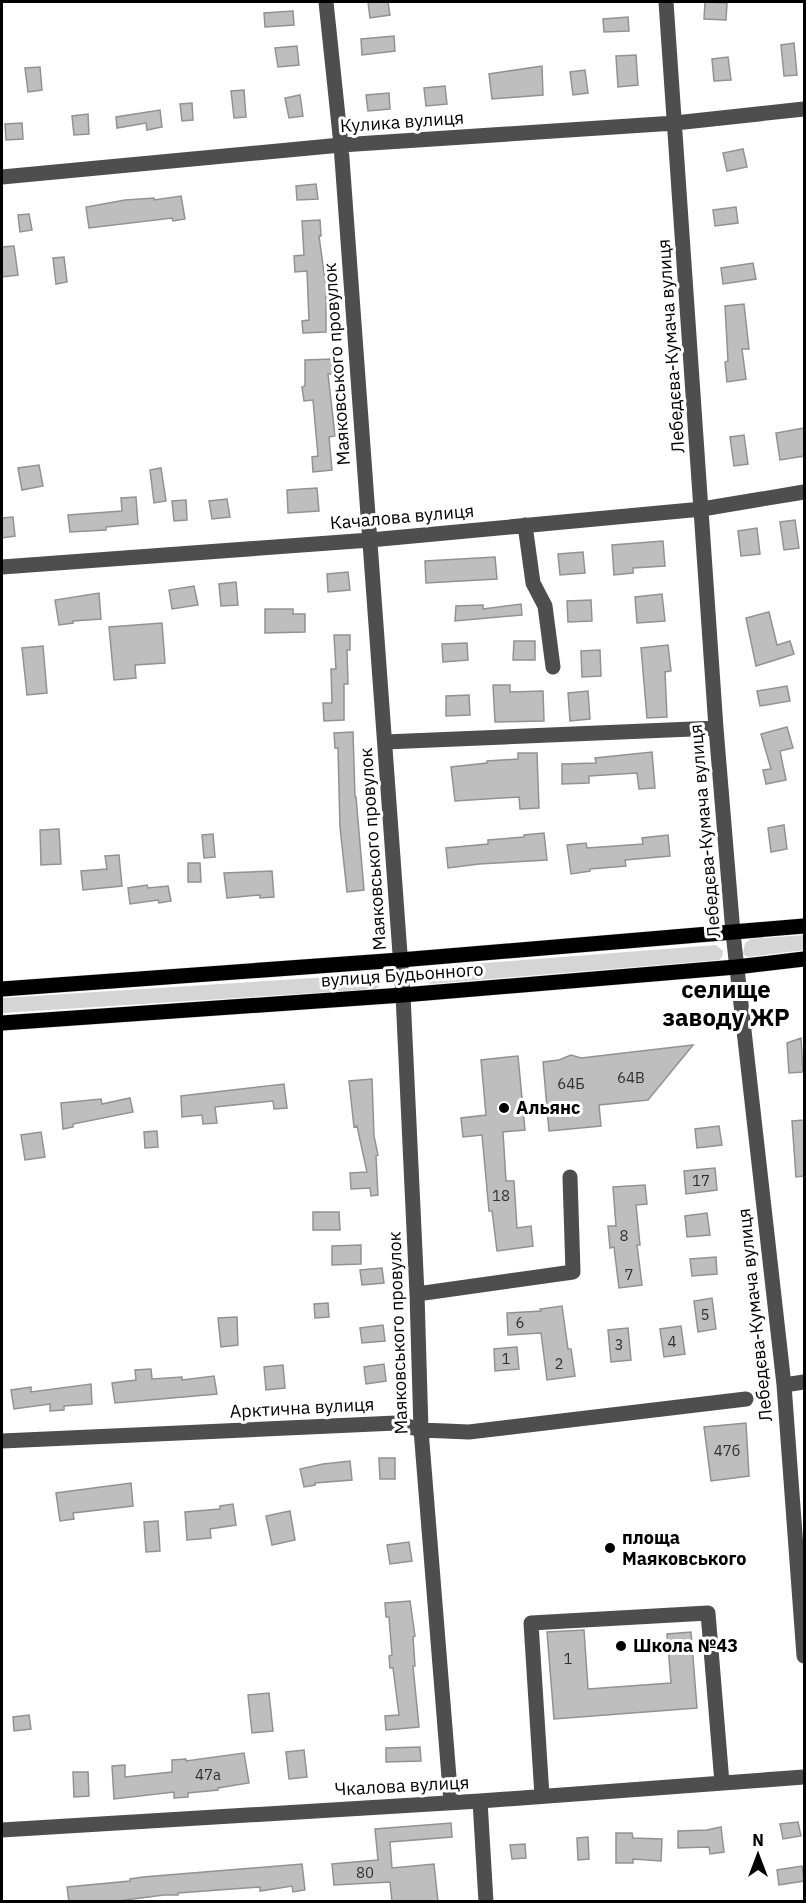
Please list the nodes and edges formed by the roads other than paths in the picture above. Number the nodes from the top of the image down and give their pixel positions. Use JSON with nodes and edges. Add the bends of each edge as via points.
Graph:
{"nodes":[{"id":1,"x":326,"y":2,"type":"edge"},
{"id":2,"x":666,"y":2,"type":"edge"},
{"id":3,"x":804,"y":109,"type":"edge"},
{"id":4,"x":675,"y":123,"type":"junction"},
{"id":5,"x":341,"y":145,"type":"junction"},
{"id":6,"x":2,"y":177,"type":"edge"},
{"id":7,"x":804,"y":492,"type":"edge"},
{"id":8,"x":702,"y":509,"type":"junction"},
{"id":9,"x":525,"y":525,"type":"junction"},
{"id":10,"x":370,"y":540,"type":"junction"},
{"id":11,"x":2,"y":567,"type":"edge"},
{"id":12,"x":553,"y":667,"type":"dead end"},
{"id":13,"x":716,"y":728,"type":"junction"},
{"id":14,"x":385,"y":742,"type":"junction"},
{"id":15,"x":804,"y":926,"type":"edge"},
{"id":16,"x":733,"y":933,"type":"junction"},
{"id":17,"x":804,"y":959,"type":"edge"},
{"id":18,"x":400,"y":960,"type":"junction"},
{"id":19,"x":736,"y":967,"type":"junction"},
{"id":20,"x":2,"y":989,"type":"edge"},
{"id":21,"x":403,"y":995,"type":"junction"},
{"id":22,"x":2,"y":1023,"type":"edge"},
{"id":23,"x":570,"y":1177,"type":"dead end"},
{"id":24,"x":417,"y":1294,"type":"junction"},
{"id":25,"x":804,"y":1382,"type":"edge"},
{"id":26,"x":784,"y":1385,"type":"junction"},
{"id":27,"x":746,"y":1399,"type":"dead end"},
{"id":28,"x":421,"y":1430,"type":"junction"},
{"id":29,"x":2,"y":1441,"type":"edge"},
{"id":30,"x":804,"y":1656,"type":"edge"},
{"id":31,"x":804,"y":1777,"type":"edge"},
{"id":32,"x":722,"y":1783,"type":"junction"},
{"id":33,"x":542,"y":1796,"type":"junction"},
{"id":34,"x":480,"y":1801,"type":"junction"},
{"id":35,"x":451,"y":1802,"type":"junction"},
{"id":36,"x":2,"y":1830,"type":"edge"},
{"id":37,"x":486,"y":1902,"type":"edge"}],
"edges":[{"from":1,"to":5,"type":"street","name":"Маяковського провулок"},
{"from":2,"to":4,"type":"street","name":"Лебедєва-Кумача вулиця"},
{"from":3,"to":4,"type":"street","name":"Кулика вулиця"},
{"from":4,"to":5,"type":"street","name":"Кулика вулиця"},
{"from":4,"to":8,"type":"street","name":"Лебедєва-Кумача вулиця"},
{"from":5,"to":6,"type":"street","name":"Кулика вулиця"},
{"from":5,"to":10,"type":"street","name":"Маяковського провулок"},
{"from":7,"to":8,"type":"street","name":"Качалова вулиця"},
{"from":8,"to":9,"type":"street","name":"Качалова вулиця"},
{"from":8,"to":13,"type":"street","name":"Лебедєва-Кумача вулиця"},
{"from":9,"to":10,"type":"street","name":"Качалова вулиця"},
{"from":9,"to":12,"type":"street","via":[[533,583],[545,606]]},
{"from":10,"to":11,"type":"street","name":"Качалова вулиця"},
{"from":10,"to":14,"type":"street","name":"Маяковського провулок"},
{"from":13,"to":14,"type":"street"},
{"from":13,"to":16,"type":"street","name":"Лебедєва-Кумача вулиця"},
{"from":14,"to":18,"type":"street","name":"Маяковського провулок"},
{"from":15,"to":16,"type":"main road","name":"вулиця Будьонного"},
{"from":16,"to":18,"type":"main road","name":"вулиця Будьонного"},
{"from":16,"to":19,"type":"street","name":"Лебедєва-Кумача вулиця"},
{"from":17,"to":19,"type":"main road","name":"вулиця Будьонного"},
{"from":18,"to":20,"type":"main road","name":"вулиця Будьонного"},
{"from":18,"to":21,"type":"street","name":"Маяковського провулок"},
{"from":19,"to":21,"type":"main road","name":"вулиця Будьонного"},
{"from":19,"to":26,"type":"street","name":"Лебедєва-Кумача вулиця"},
{"from":21,"to":22,"type":"main road","name":"вулиця Будьонного"},
{"from":21,"to":24,"type":"street","name":"Маяковського провулок"},
{"from":23,"to":24,"type":"street","via":[[573,1272]]},
{"from":24,"to":28,"type":"street","name":"Маяковського провулок"},
{"from":25,"to":26,"type":"street"},
{"from":26,"to":30,"type":"street","name":"Лебедєва-Кумача вулиця"},
{"from":27,"to":28,"type":"street","name":"Арктична вулиця","via":[[469,1432]]},
{"from":28,"to":29,"type":"street","name":"Арктична вулиця","via":[[396,1423]]},
{"from":28,"to":35,"type":"street","name":"Маяковського провулок"},
{"from":31,"to":32,"type":"street","name":"Чкалова вулиця"},
{"from":32,"to":33,"type":"street","name":"Чкалова вулиця"},
{"from":32,"to":33,"type":"street","via":[[708,1613],[531,1623]]},
{"from":33,"to":34,"type":"street","name":"Чкалова вулиця"},
{"from":34,"to":35,"type":"street","name":"Чкалова вулиця"},
{"from":34,"to":37,"type":"street"},
{"from":35,"to":36,"type":"street","name":"Чкалова вулиця"}]}
